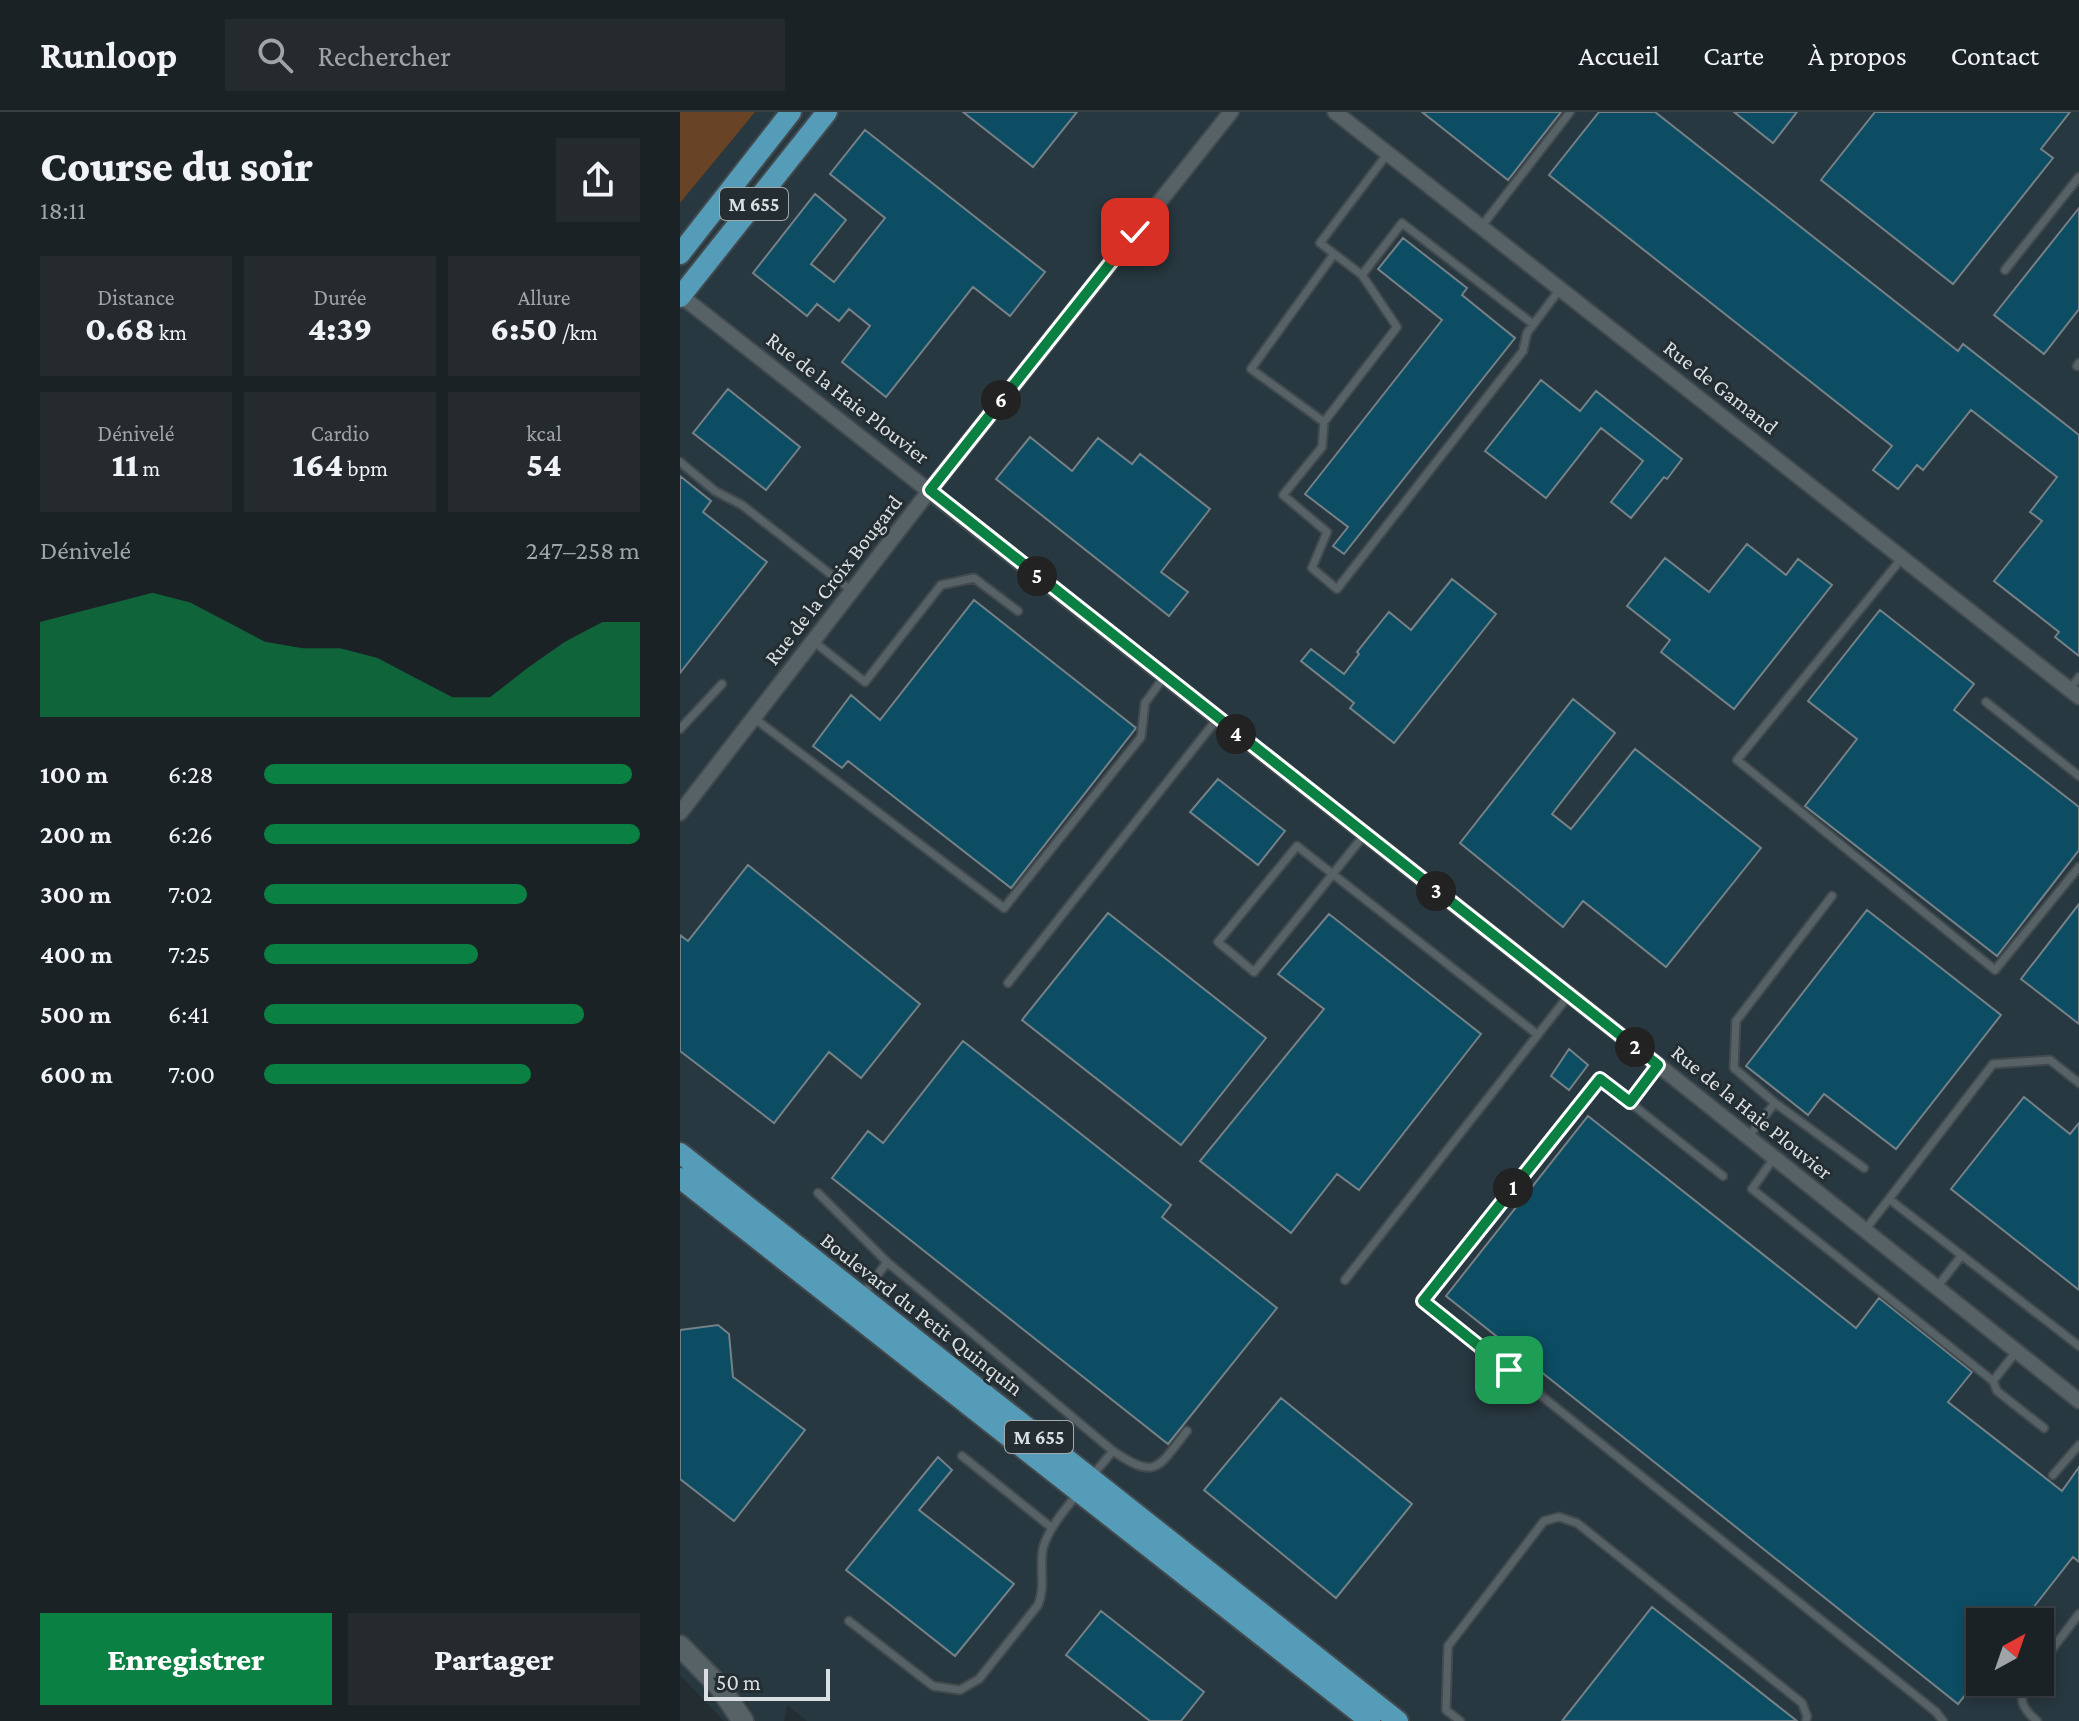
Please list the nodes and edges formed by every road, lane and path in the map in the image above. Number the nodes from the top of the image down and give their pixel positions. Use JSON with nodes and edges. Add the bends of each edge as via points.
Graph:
{"nodes":[{"id":1,"x":791,"y":112,"type":"edge"},
{"id":2,"x":827,"y":112,"type":"edge"},
{"id":3,"x":1231,"y":112,"type":"edge"},
{"id":4,"x":1335,"y":112,"type":"edge"},
{"id":5,"x":1570,"y":112,"type":"edge"},
{"id":6,"x":1388,"y":153,"type":"junction"},
{"id":7,"x":2079,"y":177,"type":"edge"},
{"id":8,"x":1481,"y":227,"type":"junction"},
{"id":9,"x":680,"y":254,"type":"edge"},
{"id":10,"x":1334,"y":254,"type":"junction"},
{"id":11,"x":2005,"y":270,"type":"dead end"},
{"id":12,"x":1362,"y":275,"type":"junction"},
{"id":13,"x":1560,"y":289,"type":"junction"},
{"id":14,"x":680,"y":296,"type":"edge"},
{"id":15,"x":1533,"y":324,"type":"junction"},
{"id":16,"x":1324,"y":422,"type":"junction"},
{"id":17,"x":680,"y":462,"type":"edge"},
{"id":18,"x":930,"y":490,"type":"junction"},
{"id":19,"x":1902,"y":558,"type":"junction"},
{"id":20,"x":852,"y":591,"type":"junction"},
{"id":21,"x":1018,"y":611,"type":"dead end"},
{"id":22,"x":813,"y":641,"type":"junction"},
{"id":23,"x":1164,"y":677,"type":"junction"},
{"id":24,"x":2079,"y":677,"type":"edge"},
{"id":25,"x":722,"y":684,"type":"dead end"},
{"id":26,"x":2074,"y":693,"type":"edge"},
{"id":27,"x":1986,"y":702,"type":"dead end"},
{"id":28,"x":754,"y":718,"type":"junction"},
{"id":29,"x":1217,"y":719,"type":"junction"},
{"id":30,"x":680,"y":729,"type":"edge"},
{"id":31,"x":2079,"y":776,"type":"edge"},
{"id":32,"x":680,"y":813,"type":"edge"},
{"id":33,"x":1365,"y":834,"type":"junction"},
{"id":34,"x":2079,"y":867,"type":"edge"},
{"id":35,"x":1333,"y":875,"type":"junction"},
{"id":36,"x":1832,"y":896,"type":"dead end"},
{"id":37,"x":1008,"y":983,"type":"dead end"},
{"id":38,"x":1569,"y":995,"type":"junction"},
{"id":39,"x":1538,"y":1035,"type":"junction"},
{"id":40,"x":1658,"y":1065,"type":"junction"},
{"id":41,"x":2079,"y":1083,"type":"edge"},
{"id":42,"x":1630,"y":1102,"type":"junction"},
{"id":43,"x":1775,"y":1103,"type":"junction"},
{"id":44,"x":1748,"y":1137,"type":"junction"},
{"id":45,"x":1774,"y":1158,"type":"junction"},
{"id":46,"x":1864,"y":1168,"type":"dead end"},
{"id":47,"x":683,"y":1171,"type":"edge"},
{"id":48,"x":1723,"y":1176,"type":"dead end"},
{"id":49,"x":818,"y":1193,"type":"dead end"},
{"id":50,"x":1889,"y":1199,"type":"junction"},
{"id":51,"x":1865,"y":1230,"type":"junction"},
{"id":52,"x":1962,"y":1255,"type":"junction"},
{"id":53,"x":887,"y":1262,"type":"junction"},
{"id":54,"x":1345,"y":1280,"type":"dead end"},
{"id":55,"x":1937,"y":1287,"type":"junction"},
{"id":56,"x":856,"y":1304,"type":"junction"},
{"id":57,"x":2079,"y":1346,"type":"edge"},
{"id":58,"x":2017,"y":1351,"type":"junction"},
{"id":59,"x":1993,"y":1381,"type":"junction"},
{"id":60,"x":2079,"y":1401,"type":"edge"},
{"id":61,"x":2044,"y":1428,"type":"dead end"},
{"id":62,"x":1187,"y":1431,"type":"dead end"},
{"id":63,"x":2079,"y":1445,"type":"edge"},
{"id":64,"x":1113,"y":1451,"type":"junction"},
{"id":65,"x":962,"y":1456,"type":"dead end"},
{"id":66,"x":2053,"y":1475,"type":"dead end"},
{"id":67,"x":1084,"y":1485,"type":"junction"},
{"id":68,"x":1052,"y":1528,"type":"junction"},
{"id":69,"x":2079,"y":1614,"type":"edge"},
{"id":70,"x":849,"y":1621,"type":"dead end"},
{"id":71,"x":680,"y":1646,"type":"edge"},
{"id":72,"x":2054,"y":1647,"type":"edge"},
{"id":73,"x":2021,"y":1696,"type":"edge"},
{"id":74,"x":743,"y":1721,"type":"edge"},
{"id":75,"x":1370,"y":1721,"type":"edge"},
{"id":76,"x":1398,"y":1721,"type":"edge"},
{"id":77,"x":1460,"y":1721,"type":"edge"},
{"id":78,"x":1806,"y":1721,"type":"edge"},
{"id":79,"x":1943,"y":1721,"type":"edge"},
{"id":80,"x":2037,"y":1721,"type":"edge"}],
"edges":[{"from":1,"to":9,"type":"main road","number":"M 655"},
{"from":2,"to":14,"type":"main road","number":"M 655"},
{"from":3,"to":18,"type":"street","name":"Rue de la Croix Bougard"},
{"from":4,"to":6,"type":"street","name":"Rue de Gamand"},
{"from":5,"to":8,"type":"lane"},
{"from":6,"to":8,"type":"street","name":"Rue de Gamand"},
{"from":6,"to":10,"type":"lane","via":[[1320,243]]},
{"from":7,"to":11,"type":"lane"},
{"from":8,"to":13,"type":"street","name":"Rue de Gamand"},
{"from":10,"to":12,"type":"lane"},
{"from":10,"to":16,"type":"lane","via":[[1251,369]]},
{"from":12,"to":15,"type":"lane","via":[[1402,223]]},
{"from":12,"to":16,"type":"lane","via":[[1397,327]]},
{"from":13,"to":15,"type":"lane"},
{"from":13,"to":19,"type":"street","name":"Rue de Gamand"},
{"from":14,"to":18,"type":"street","name":"Rue de la Haie Plouvier"},
{"from":15,"to":16,"type":"lane","via":[[1523,351],[1337,589],[1312,568],[1327,532],[1283,495],[1322,447]]},
{"from":17,"to":20,"type":"lane"},
{"from":18,"to":20,"type":"street","name":"Rue de la Croix Bougard"},
{"from":18,"to":23,"type":"street","name":"Rue de la Haie Plouvier"},
{"from":19,"to":26,"type":"street","name":"Rue de Gamand"},
{"from":19,"to":34,"type":"lane","via":[[1737,760],[1995,970]]},
{"from":20,"to":22,"type":"street","name":"Rue de la Croix Bougard"},
{"from":21,"to":22,"type":"lane","via":[[974,578],[941,585],[865,682]]},
{"from":22,"to":28,"type":"street","name":"Rue de la Croix Bougard"},
{"from":23,"to":28,"type":"lane","via":[[1145,703],[1141,737],[1004,908]]},
{"from":23,"to":29,"type":"street","name":"Rue de la Haie Plouvier"},
{"from":24,"to":26,"type":"lane"},
{"from":25,"to":30,"type":"lane"},
{"from":27,"to":31,"type":"lane"},
{"from":28,"to":32,"type":"street","name":"Rue de la Croix Bougard"},
{"from":29,"to":33,"type":"street","name":"Rue de la Haie Plouvier"},
{"from":29,"to":37,"type":"lane"},
{"from":33,"to":35,"type":"lane"},
{"from":33,"to":38,"type":"street","name":"Rue de la Haie Plouvier"},
{"from":35,"to":35,"type":"lane","via":[[1297,846],[1218,942],[1254,972]]},
{"from":35,"to":39,"type":"lane"},
{"from":36,"to":43,"type":"lane","via":[[1736,1021],[1734,1068]]},
{"from":38,"to":39,"type":"lane"},
{"from":38,"to":40,"type":"street","name":"Rue de la Haie Plouvier"},
{"from":39,"to":54,"type":"lane"},
{"from":40,"to":42,"type":"lane"},
{"from":40,"to":44,"type":"street","name":"Rue de la Haie Plouvier"},
{"from":41,"to":50,"type":"lane","via":[[2050,1060],[1993,1064]]},
{"from":42,"to":48,"type":"lane"},
{"from":42,"to":79,"type":"lane","via":[[1600,1079],[1423,1301]]},
{"from":43,"to":44,"type":"lane"},
{"from":43,"to":46,"type":"lane"},
{"from":44,"to":45,"type":"street","name":"Rue de la Haie Plouvier"},
{"from":45,"to":51,"type":"street","name":"Rue de la Haie Plouvier"},
{"from":45,"to":59,"type":"lane","via":[[1752,1189]]},
{"from":47,"to":56,"type":"main road","name":"Boulevard du Petit Quinquin","number":"M 655"},
{"from":49,"to":53,"type":"lane"},
{"from":50,"to":51,"type":"lane"},
{"from":50,"to":52,"type":"lane"},
{"from":51,"to":55,"type":"street","name":"Rue de la Haie Plouvier"},
{"from":52,"to":55,"type":"lane"},
{"from":52,"to":57,"type":"lane"},
{"from":53,"to":56,"type":"lane"},
{"from":53,"to":64,"type":"lane"},
{"from":55,"to":58,"type":"street","name":"Rue de la Haie Plouvier"},
{"from":56,"to":67,"type":"main road","name":"Boulevard du Petit Quinquin","number":"M 655"},
{"from":58,"to":59,"type":"lane"},
{"from":58,"to":60,"type":"street","name":"Rue de la Haie Plouvier"},
{"from":59,"to":61,"type":"lane","via":[[1997,1391]]},
{"from":62,"to":64,"type":"lane","via":[[1159,1465],[1147,1469]]},
{"from":63,"to":66,"type":"lane"},
{"from":64,"to":67,"type":"lane"},
{"from":65,"to":68,"type":"lane"},
{"from":67,"to":68,"type":"lane"},
{"from":67,"to":75,"type":"main road","name":"Boulevard du Petit Quinquin","number":"M 655"},
{"from":67,"to":76,"type":"main road","name":"Boulevard du Petit Quinquin","number":"M 655"},
{"from":68,"to":70,"type":"lane","via":[[1044,1547],[1038,1605],[979,1679],[960,1690],[933,1686]]},
{"from":69,"to":72,"type":"lane"},
{"from":71,"to":74,"type":"main road","via":[[719,1686]]},
{"from":73,"to":80,"type":"lane","via":[[2024,1710]]},
{"from":77,"to":78,"type":"lane","via":[[1446,1710],[1448,1646],[1544,1521],[1559,1517],[1577,1523],[1802,1703]]}]}
